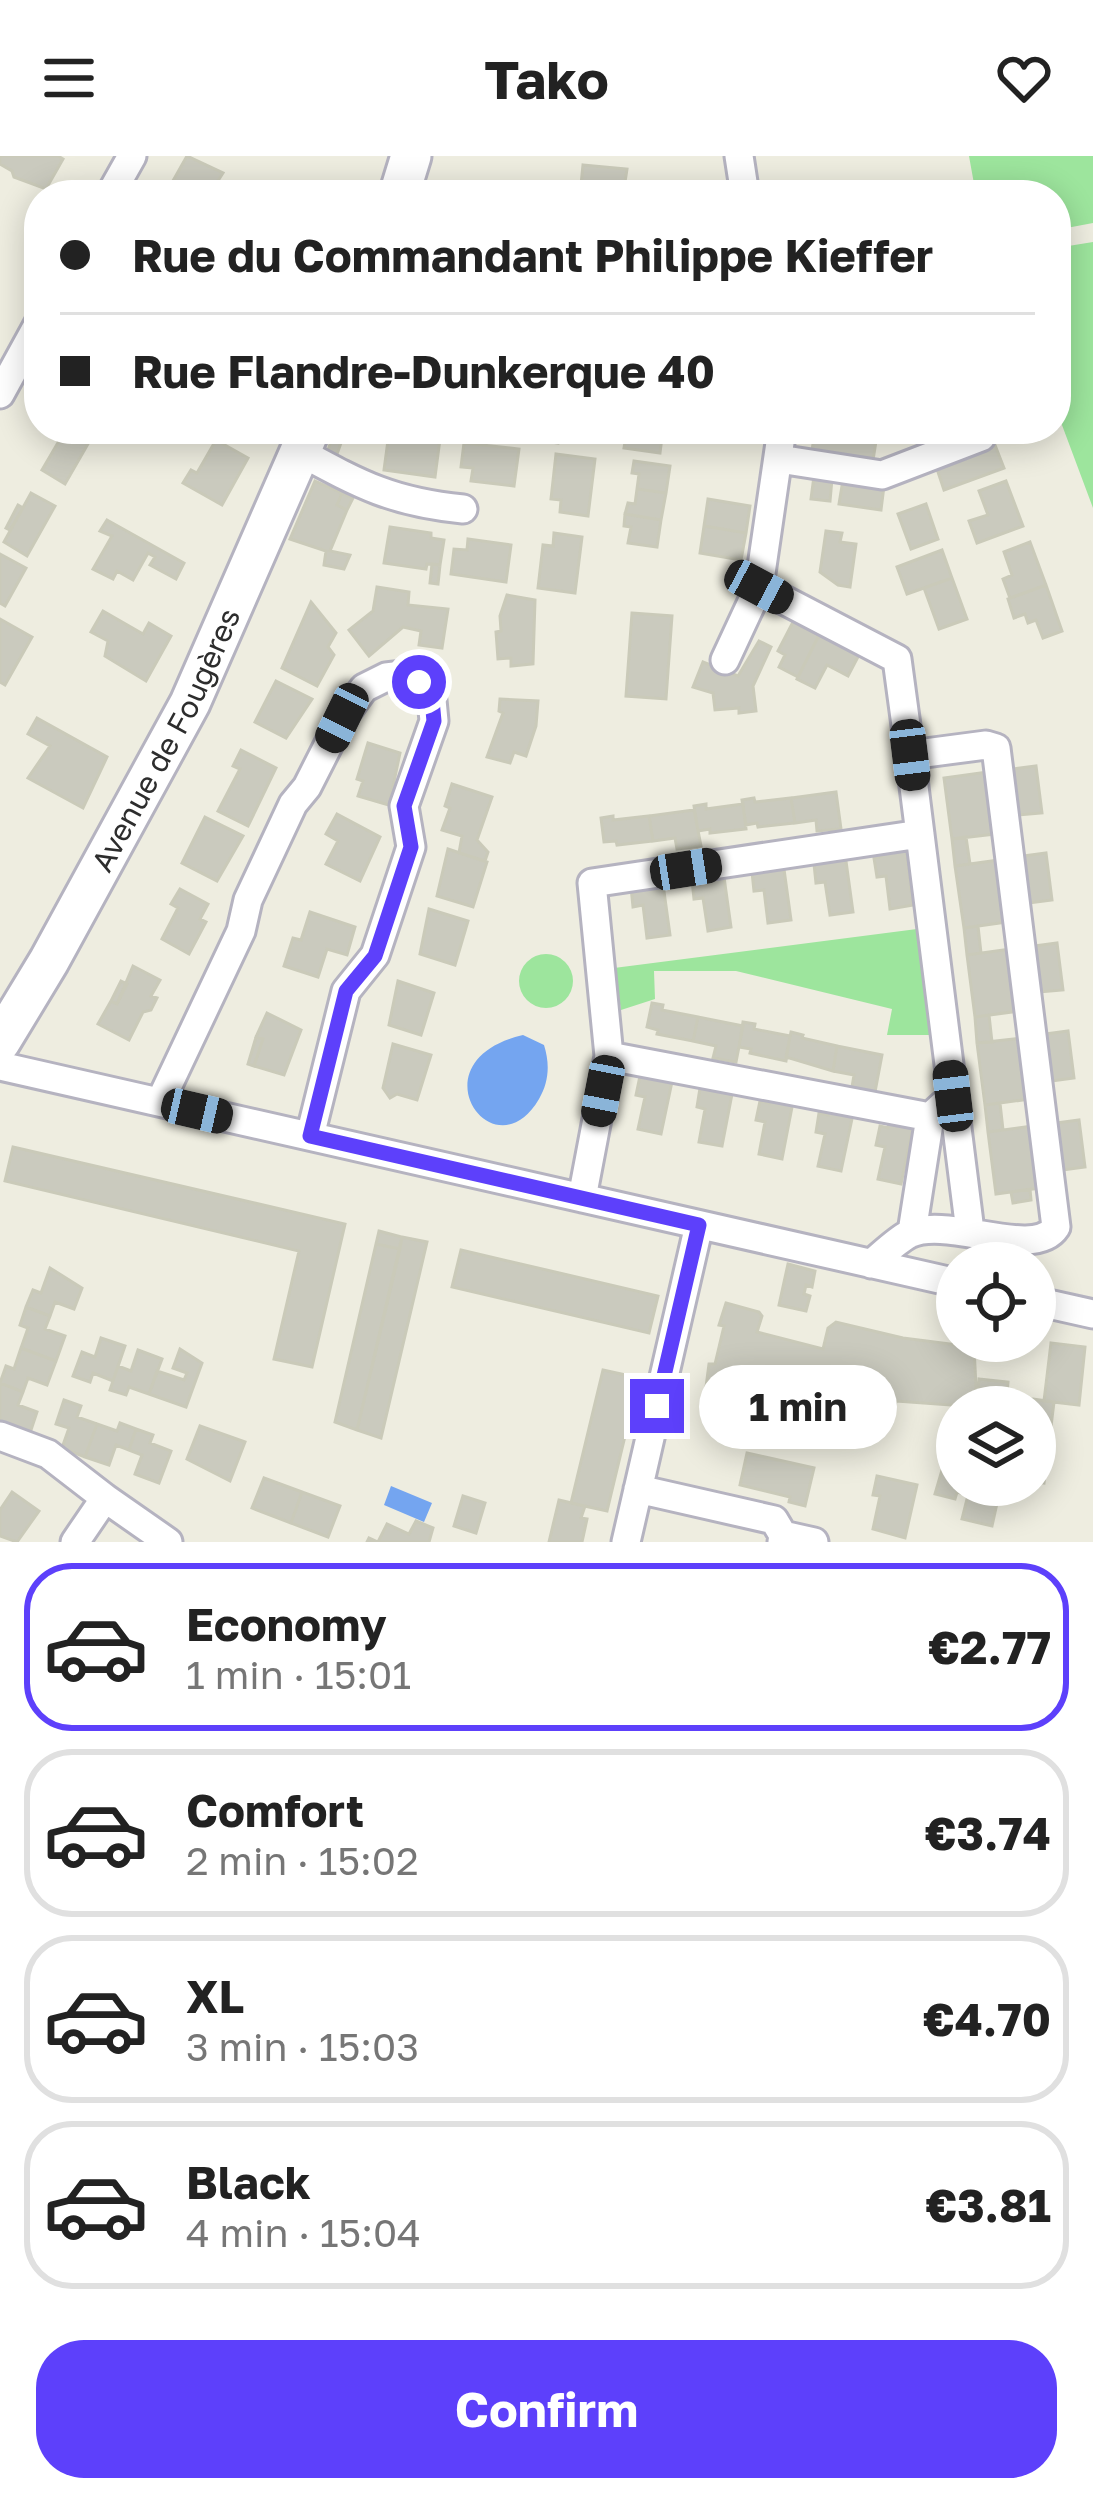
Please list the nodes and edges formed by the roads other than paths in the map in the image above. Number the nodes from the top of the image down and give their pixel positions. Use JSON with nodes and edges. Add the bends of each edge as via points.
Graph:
{"nodes":[{"id":1,"x":24,"y":350,"type":"edge"},
{"id":2,"x":0,"y":394,"type":"edge"},
{"id":3,"x":303,"y":444,"type":"edge"},
{"id":4,"x":310,"y":444,"type":"edge"},
{"id":5,"x":780,"y":444,"type":"edge"},
{"id":6,"x":963,"y":444,"type":"edge"},
{"id":7,"x":779,"y":459,"type":"junction"},
{"id":8,"x":463,"y":509,"type":"dead end"},
{"id":9,"x":759,"y":587,"type":"junction"},
{"id":10,"x":725,"y":660,"type":"dead end"},
{"id":11,"x":910,"y":755,"type":"junction"},
{"id":12,"x":920,"y":834,"type":"junction"},
{"id":13,"x":0,"y":1042,"type":"edge"},
{"id":14,"x":609,"y":1056,"type":"junction"},
{"id":15,"x":0,"y":1066,"type":"edge"},
{"id":16,"x":953,"y":1096,"type":"junction"},
{"id":17,"x":160,"y":1102,"type":"junction"},
{"id":18,"x":930,"y":1117,"type":"junction"},
{"id":19,"x":310,"y":1136,"type":"junction"},
{"id":20,"x":582,"y":1198,"type":"junction"},
{"id":21,"x":699,"y":1225,"type":"junction"},
{"id":22,"x":970,"y":1231,"type":"junction"},
{"id":23,"x":912,"y":1232,"type":"junction"},
{"id":24,"x":871,"y":1264,"type":"junction"},
{"id":25,"x":936,"y":1278,"type":"edge"},
{"id":26,"x":1056,"y":1306,"type":"edge"},
{"id":27,"x":1093,"y":1314,"type":"edge"},
{"id":28,"x":0,"y":1436,"type":"edge"},
{"id":29,"x":638,"y":1489,"type":"junction"},
{"id":30,"x":105,"y":1498,"type":"junction"},
{"id":31,"x":782,"y":1539,"type":"edge"},
{"id":32,"x":75,"y":1542,"type":"edge"},
{"id":33,"x":167,"y":1542,"type":"edge"},
{"id":34,"x":626,"y":1542,"type":"edge"},
{"id":35,"x":814,"y":1542,"type":"edge"}],
"edges":[{"from":1,"to":2,"type":"street"},
{"from":3,"to":13,"type":"main road","name":"Avenue de Fougères","via":[[190,703]]},
{"from":4,"to":8,"type":"street","via":[[368,489]]},
{"from":5,"to":7,"type":"street"},
{"from":6,"to":7,"type":"street","via":[[882,475]]},
{"from":7,"to":9,"type":"street"},
{"from":9,"to":10,"type":"street"},
{"from":9,"to":11,"type":"street","via":[[897,659]]},
{"from":11,"to":12,"type":"street"},
{"from":11,"to":22,"type":"street","via":[[986,746],[996,748],[999,771],[1056,1227],[1037,1242]]},
{"from":12,"to":14,"type":"street","via":[[592,883]]},
{"from":12,"to":16,"type":"street"},
{"from":14,"to":18,"type":"street"},
{"from":14,"to":20,"type":"street"},
{"from":15,"to":17,"type":"street"},
{"from":16,"to":18,"type":"street"},
{"from":16,"to":22,"type":"street"},
{"from":17,"to":19,"type":"street"},
{"from":17,"to":19,"type":"street","via":[[293,804],[342,718],[364,688],[404,675],[432,700],[434,721],[404,806],[411,847],[375,956],[346,991]]},
{"from":18,"to":23,"type":"street"},
{"from":19,"to":20,"type":"street"},
{"from":20,"to":21,"type":"street"},
{"from":21,"to":24,"type":"street"},
{"from":21,"to":29,"type":"street"},
{"from":22,"to":23,"type":"street"},
{"from":23,"to":24,"type":"street"},
{"from":24,"to":25,"type":"street"},
{"from":26,"to":27,"type":"street"},
{"from":28,"to":30,"type":"street","via":[[48,1454]]},
{"from":29,"to":31,"type":"street","via":[[774,1520]]},
{"from":29,"to":34,"type":"street"},
{"from":30,"to":32,"type":"street"},
{"from":30,"to":33,"type":"street"},
{"from":31,"to":35,"type":"street"}]}
